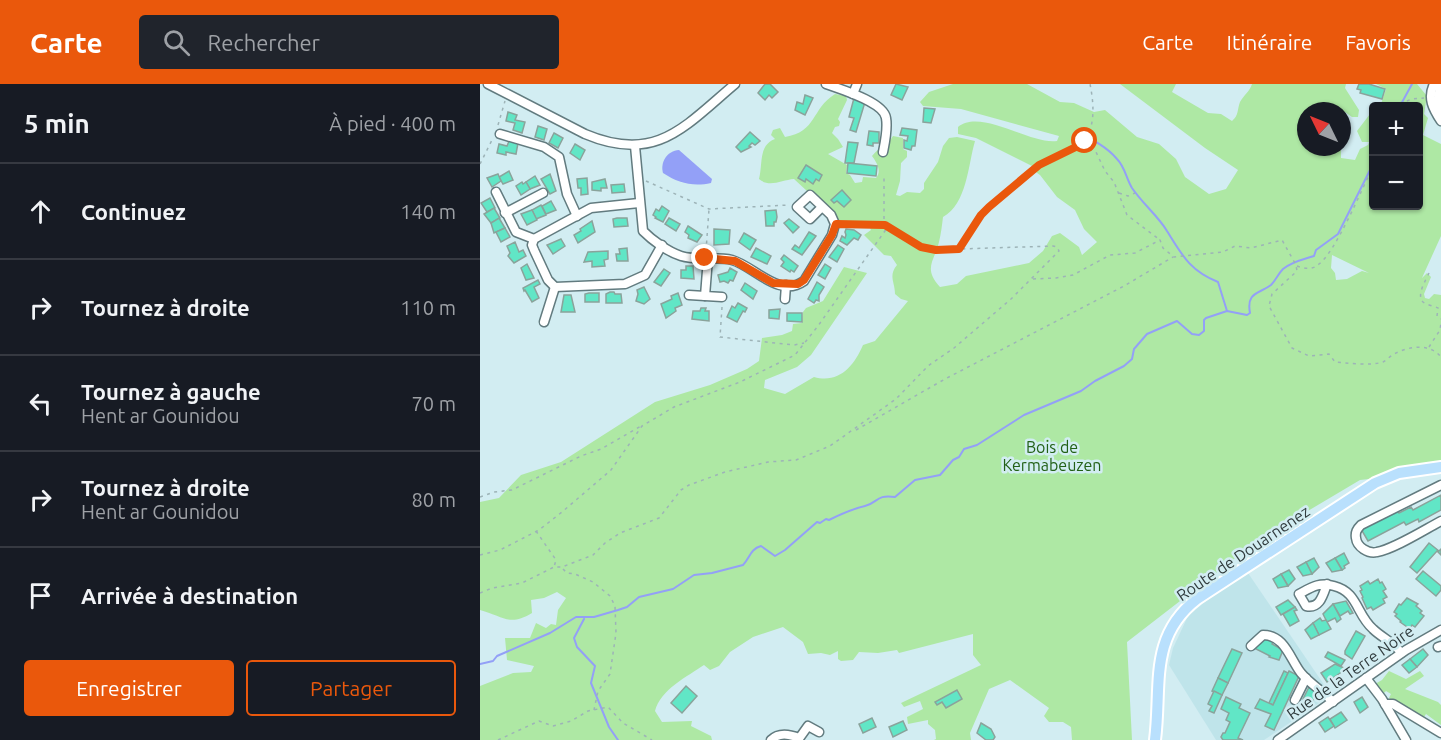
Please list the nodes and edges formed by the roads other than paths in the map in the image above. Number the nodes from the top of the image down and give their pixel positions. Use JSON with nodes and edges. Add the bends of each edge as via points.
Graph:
{"nodes":[{"id":1,"x":488,"y":84,"type":"edge"},
{"id":2,"x":735,"y":84,"type":"edge"},
{"id":3,"x":826,"y":84,"type":"edge"},
{"id":4,"x":857,"y":84,"type":"edge"},
{"id":5,"x":1440,"y":84,"type":"edge"},
{"id":6,"x":1433,"y":92,"type":"edge"},
{"id":7,"x":854,"y":94,"type":"junction"},
{"id":8,"x":1441,"y":111,"type":"edge"},
{"id":9,"x":1441,"y":121,"type":"edge"},
{"id":10,"x":500,"y":134,"type":"dead end"},
{"id":11,"x":635,"y":146,"type":"junction"},
{"id":12,"x":883,"y":152,"type":"dead end"},
{"id":13,"x":496,"y":192,"type":"dead end"},
{"id":14,"x":543,"y":193,"type":"dead end"},
{"id":15,"x":639,"y":203,"type":"junction"},
{"id":16,"x":822,"y":207,"type":"junction"},
{"id":17,"x":505,"y":213,"type":"junction"},
{"id":18,"x":577,"y":216,"type":"junction"},
{"id":19,"x":534,"y":239,"type":"junction"},
{"id":20,"x":662,"y":245,"type":"junction"},
{"id":21,"x":707,"y":258,"type":"junction"},
{"id":22,"x":786,"y":285,"type":"junction"},
{"id":23,"x":555,"y":287,"type":"junction"},
{"id":24,"x":689,"y":295,"type":"dead end"},
{"id":25,"x":705,"y":296,"type":"junction"},
{"id":26,"x":722,"y":297,"type":"road end"},
{"id":27,"x":785,"y":299,"type":"dead end"},
{"id":28,"x":544,"y":322,"type":"dead end"},
{"id":29,"x":1441,"y":468,"type":"edge"},
{"id":30,"x":1441,"y":485,"type":"edge"},
{"id":31,"x":1441,"y":521,"type":"edge"},
{"id":32,"x":1327,"y":584,"type":"dead end"},
{"id":33,"x":1441,"y":630,"type":"edge"},
{"id":34,"x":1251,"y":646,"type":"dead end"},
{"id":35,"x":1401,"y":653,"type":"junction"},
{"id":36,"x":1306,"y":678,"type":"junction"},
{"id":37,"x":1366,"y":678,"type":"junction"},
{"id":38,"x":1295,"y":700,"type":"dead end"},
{"id":39,"x":1333,"y":702,"type":"junction"},
{"id":40,"x":1385,"y":704,"type":"junction"},
{"id":41,"x":819,"y":732,"type":"dead end"},
{"id":42,"x":1441,"y":733,"type":"edge"},
{"id":43,"x":799,"y":739,"type":"edge"},
{"id":44,"x":771,"y":740,"type":"edge"},
{"id":45,"x":1155,"y":740,"type":"edge"},
{"id":46,"x":1278,"y":740,"type":"edge"},
{"id":47,"x":1406,"y":740,"type":"edge"}],
"edges":[{"from":1,"to":11,"type":"street","via":[[601,141]]},
{"from":2,"to":11,"type":"street","via":[[668,136]]},
{"from":3,"to":7,"type":"street"},
{"from":4,"to":7,"type":"street"},
{"from":5,"to":6,"type":"street"},
{"from":6,"to":8,"type":"street"},
{"from":6,"to":9,"type":"street","via":[[1433,110]]},
{"from":7,"to":12,"type":"street","via":[[885,115]]},
{"from":10,"to":18,"type":"street","via":[[544,147],[559,157],[567,194]]},
{"from":11,"to":15,"type":"street"},
{"from":13,"to":17,"type":"street"},
{"from":14,"to":17,"type":"street"},
{"from":15,"to":18,"type":"street","via":[[591,208]]},
{"from":15,"to":20,"type":"street","via":[[643,231]]},
{"from":16,"to":16,"type":"street","via":[[810,195],[797,207],[810,219]]},
{"from":16,"to":22,"type":"street","via":[[836,224],[832,235],[804,280]]},
{"from":17,"to":19,"type":"street","via":[[516,232]]},
{"from":18,"to":19,"type":"street"},
{"from":19,"to":23,"type":"street","via":[[534,250]]},
{"from":20,"to":21,"type":"street","via":[[680,255]]},
{"from":20,"to":23,"type":"street","via":[[645,275],[626,284]]},
{"from":21,"to":22,"type":"street","via":[[735,261],[770,282]]},
{"from":21,"to":25,"type":"street"},
{"from":22,"to":27,"type":"street"},
{"from":23,"to":28,"type":"street"},
{"from":24,"to":25,"type":"street"},
{"from":25,"to":26,"type":"street"},
{"from":29,"to":45,"type":"main road","name":"Route de Douarnenez","via":[[1399,473],[1369,486],[1184,611],[1172,626],[1163,648]]},
{"from":30,"to":31,"type":"street","via":[[1361,525],[1356,538],[1365,550],[1378,552]]},
{"from":32,"to":35,"type":"street","via":[[1349,593],[1366,622]]},
{"from":33,"to":35,"type":"street","name":"Rue de la Terre Noire"},
{"from":34,"to":36,"type":"street","via":[[1263,635],[1277,639]]},
{"from":35,"to":37,"type":"street","name":"Rue de la Terre Noire"},
{"from":36,"to":38,"type":"street"},
{"from":36,"to":39,"type":"street"},
{"from":37,"to":39,"type":"street","name":"Rue de la Terre Noire"},
{"from":37,"to":40,"type":"street"},
{"from":39,"to":46,"type":"street","name":"Rue de la Terre Noire"},
{"from":40,"to":42,"type":"street","via":[[1394,705]]},
{"from":40,"to":47,"type":"street"},
{"from":41,"to":43,"type":"street","via":[[808,726]]},
{"from":43,"to":44,"type":"street","via":[[789,734]]}]}
